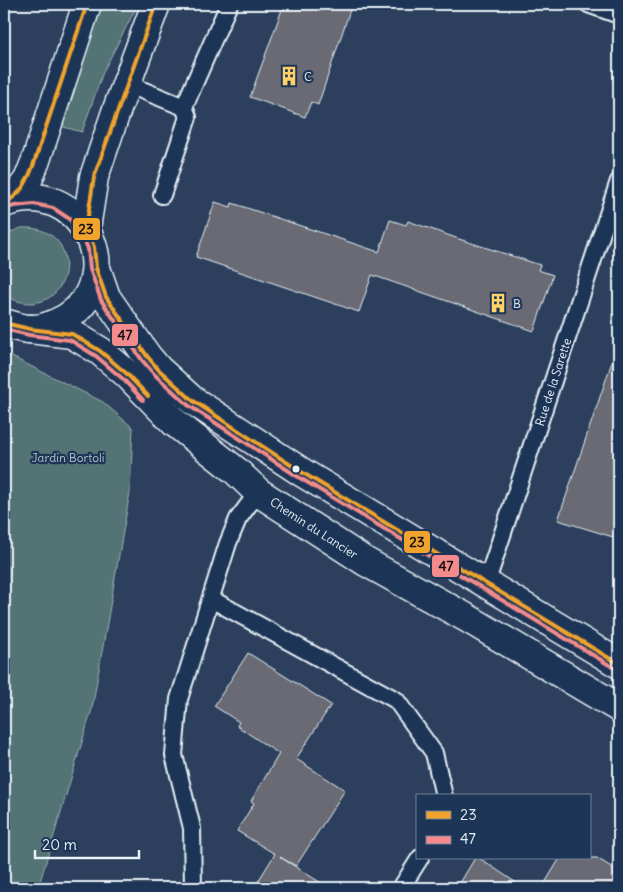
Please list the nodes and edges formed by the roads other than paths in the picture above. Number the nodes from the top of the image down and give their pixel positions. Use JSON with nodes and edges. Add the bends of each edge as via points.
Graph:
{"nodes":[{"id":1,"x":87,"y":4,"type":"edge"},
{"id":2,"x":156,"y":4,"type":"edge"},
{"id":3,"x":229,"y":4,"type":"edge"},
{"id":4,"x":588,"y":4,"type":"edge"},
{"id":5,"x":619,"y":15,"type":"edge"},
{"id":6,"x":127,"y":84,"type":"junction"},
{"id":7,"x":184,"y":107,"type":"junction"},
{"id":8,"x":619,"y":181,"type":"edge"},
{"id":9,"x":162,"y":195,"type":"dead end"},
{"id":10,"x":9,"y":202,"type":"edge"},
{"id":11,"x":86,"y":228,"type":"junction"},
{"id":12,"x":96,"y":268,"type":"junction"},
{"id":13,"x":17,"y":326,"type":"edge"},
{"id":14,"x":258,"y":492,"type":"junction"},
{"id":15,"x":486,"y":584,"type":"junction"},
{"id":16,"x":211,"y":599,"type":"junction"},
{"id":17,"x":619,"y":664,"type":"edge"},
{"id":18,"x":619,"y":708,"type":"edge"},
{"id":19,"x":444,"y":794,"type":"edge"},
{"id":20,"x":419,"y":860,"type":"edge"},
{"id":21,"x":193,"y":888,"type":"edge"},
{"id":22,"x":401,"y":888,"type":"edge"}],
"edges":[{"from":1,"to":10,"type":"street","via":[[36,160],[28,180]]},
{"from":2,"to":6,"type":"street"},
{"from":3,"to":7,"type":"lane"},
{"from":4,"to":5,"type":"lane"},
{"from":6,"to":7,"type":"lane"},
{"from":6,"to":11,"type":"street","via":[[94,177]]},
{"from":7,"to":9,"type":"lane","via":[[188,117]]},
{"from":8,"to":15,"type":"lane","name":"Rue de la Sarette"},
{"from":10,"to":11,"type":"street","via":[[34,198],[55,202]]},
{"from":11,"to":12,"type":"street","via":[[94,247]]},
{"from":12,"to":13,"type":"street","via":[[90,292],[75,312],[54,325]]},
{"from":12,"to":15,"type":"street","via":[[106,297],[147,356],[192,400],[303,473]]},
{"from":13,"to":14,"type":"street","name":"Chemin du Lancier","via":[[72,334],[100,351],[174,422]]},
{"from":14,"to":16,"type":"lane","via":[[238,519]]},
{"from":14,"to":18,"type":"street","name":"Chemin du Lancier","via":[[366,562]]},
{"from":15,"to":17,"type":"street"},
{"from":16,"to":19,"type":"lane","via":[[396,700],[434,753]]},
{"from":16,"to":21,"type":"lane","via":[[179,698],[174,755],[192,828]]},
{"from":20,"to":22,"type":"lane"}]}
